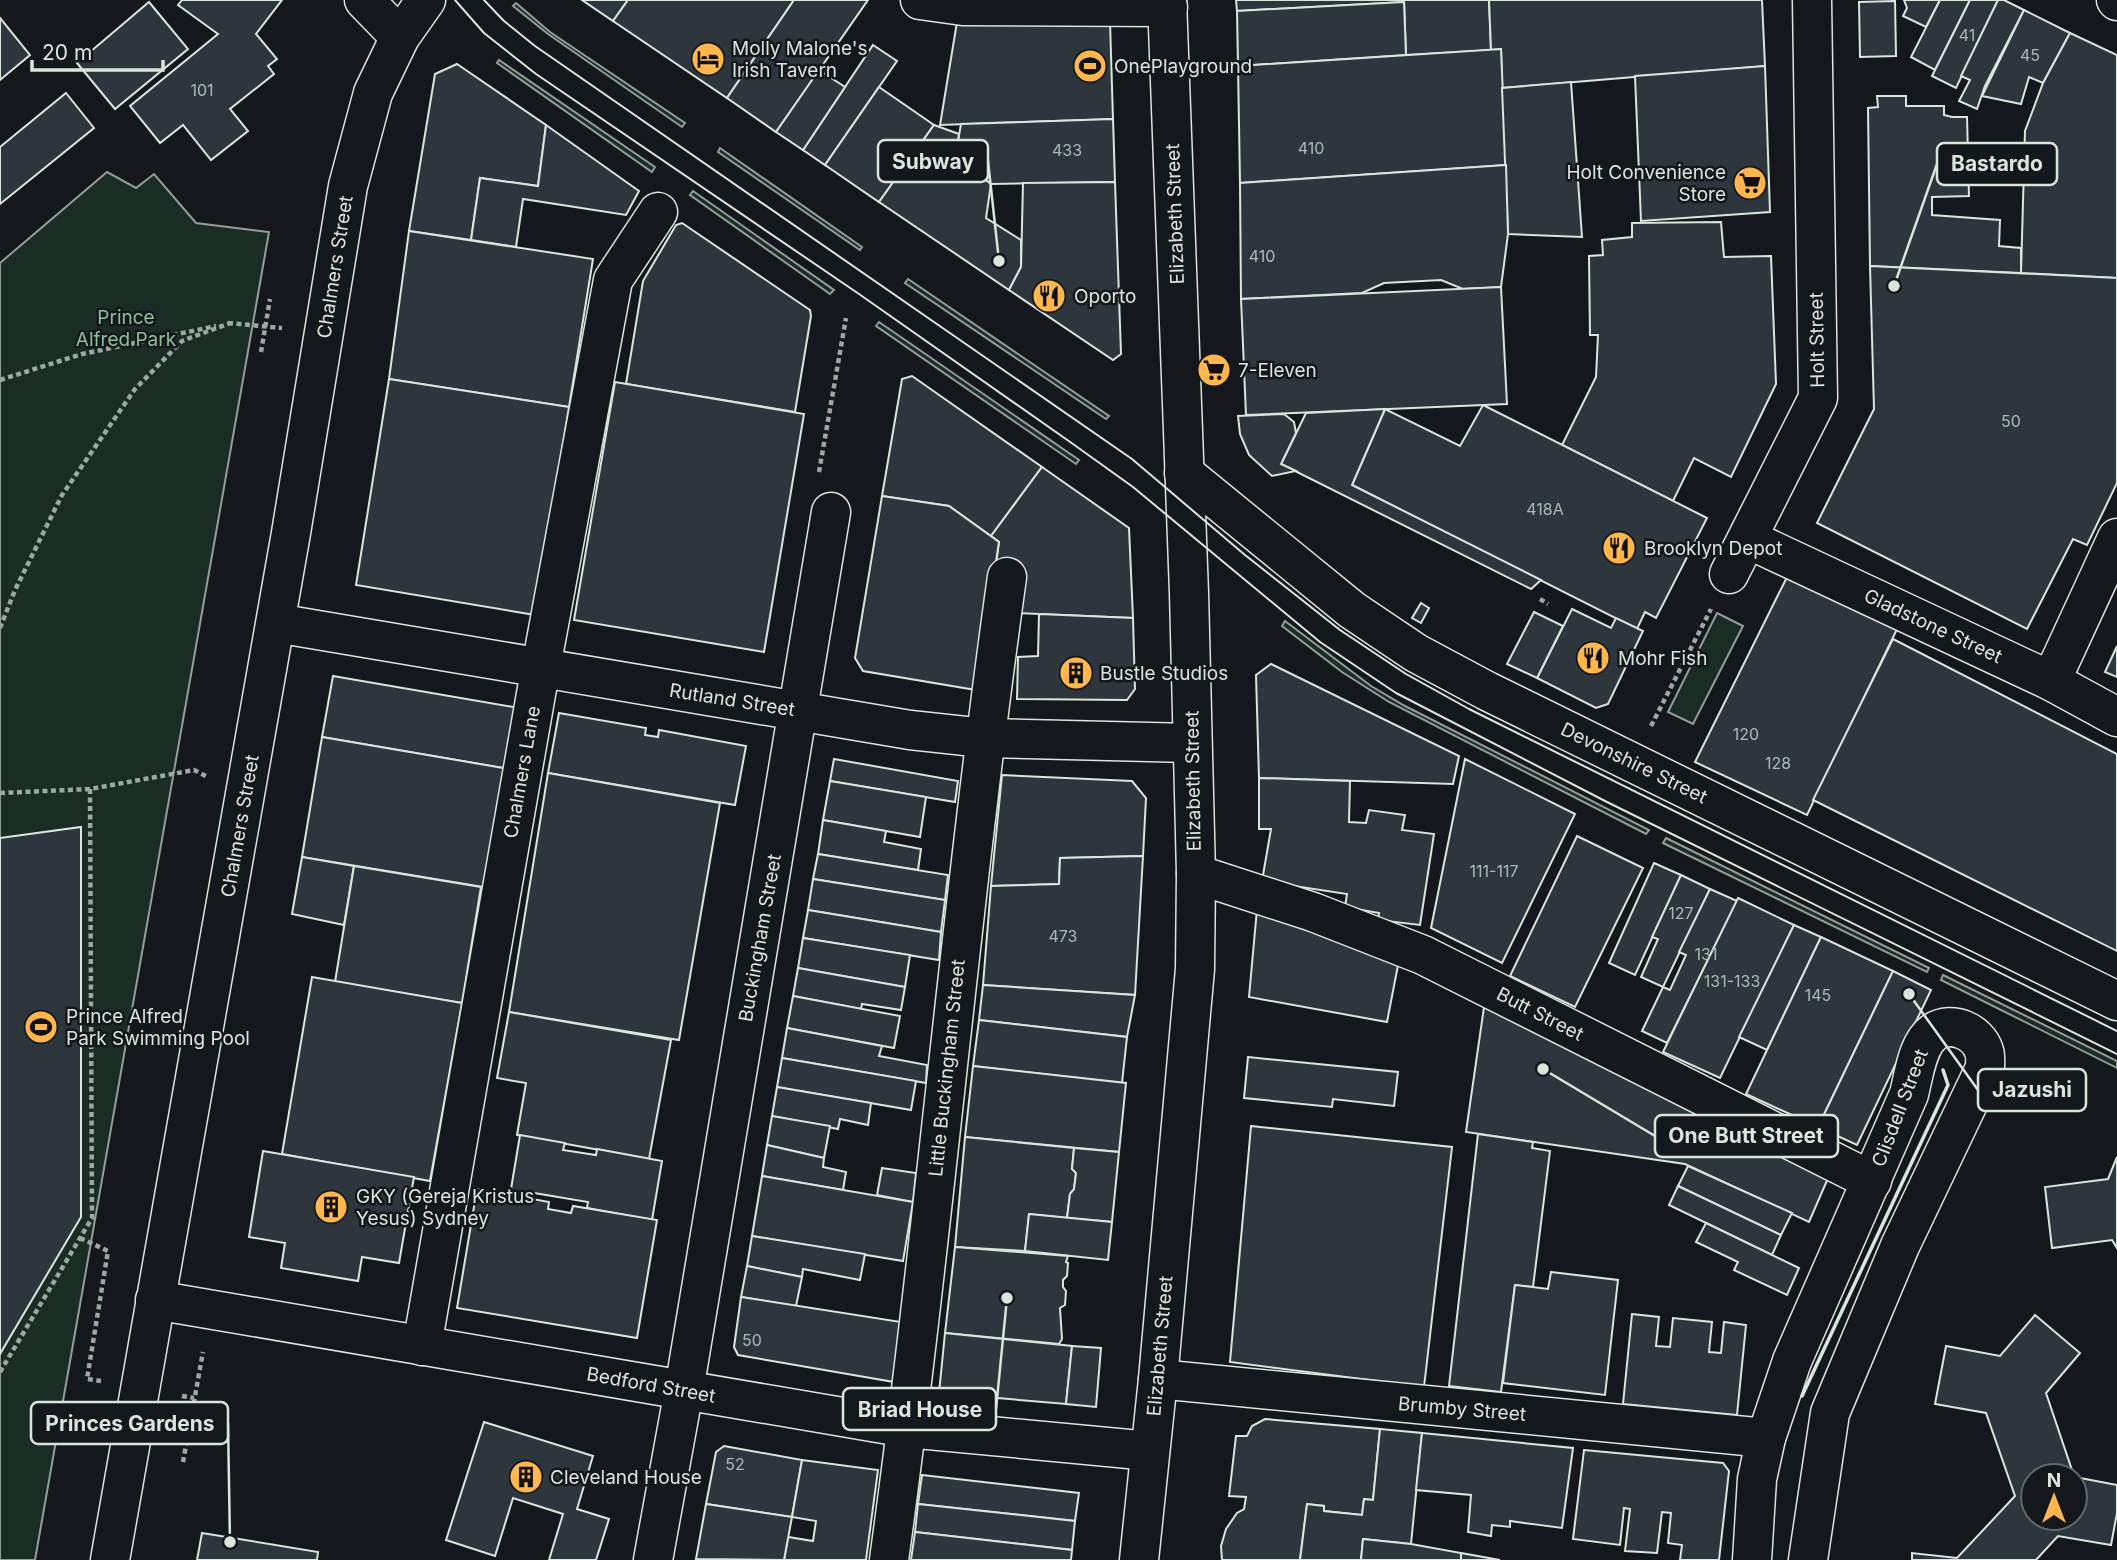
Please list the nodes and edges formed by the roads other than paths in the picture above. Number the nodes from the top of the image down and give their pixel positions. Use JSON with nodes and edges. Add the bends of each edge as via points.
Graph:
{"nodes":[{"id":1,"x":364,"y":0,"type":"edge"},
{"id":2,"x":426,"y":0,"type":"edge"},
{"id":3,"x":920,"y":0,"type":"edge"},
{"id":4,"x":1812,"y":0,"type":"edge"},
{"id":5,"x":1168,"y":4,"type":"edge"},
{"id":6,"x":400,"y":37,"type":"junction"},
{"id":7,"x":658,"y":212,"type":"dead end"},
{"id":8,"x":1184,"y":473,"type":"junction"},
{"id":9,"x":831,"y":512,"type":"road end"},
{"id":10,"x":2117,"y":538,"type":"edge"},
{"id":11,"x":1748,"y":539,"type":"junction"},
{"id":12,"x":1729,"y":574,"type":"road end"},
{"id":13,"x":1007,"y":577,"type":"dead end"},
{"id":14,"x":276,"y":623,"type":"junction"},
{"id":15,"x":541,"y":667,"type":"junction"},
{"id":16,"x":2051,"y":681,"type":"junction"},
{"id":17,"x":798,"y":711,"type":"junction"},
{"id":18,"x":2117,"y":717,"type":"edge"},
{"id":19,"x":984,"y":738,"type":"junction"},
{"id":20,"x":1191,"y":743,"type":"junction"},
{"id":21,"x":1196,"y":874,"type":"junction"},
{"id":22,"x":2117,"y":1001,"type":"edge"},
{"id":23,"x":1872,"y":1181,"type":"junction"},
{"id":24,"x":155,"y":1300,"type":"junction"},
{"id":25,"x":422,"y":1346,"type":"junction"},
{"id":26,"x":1158,"y":1379,"type":"junction"},
{"id":27,"x":684,"y":1390,"type":"junction"},
{"id":28,"x":907,"y":1428,"type":"junction"},
{"id":29,"x":1766,"y":1438,"type":"junction"},
{"id":30,"x":1150,"y":1451,"type":"junction"},
{"id":31,"x":110,"y":1560,"type":"edge"},
{"id":32,"x":653,"y":1560,"type":"edge"},
{"id":33,"x":889,"y":1560,"type":"edge"},
{"id":34,"x":1139,"y":1560,"type":"edge"},
{"id":35,"x":1752,"y":1560,"type":"edge"},
{"id":36,"x":1808,"y":1560,"type":"edge"}],
"edges":[{"from":1,"to":6,"type":"street"},
{"from":2,"to":6,"type":"street","name":"Chalmers Street"},
{"from":3,"to":5,"type":"street","via":[[963,6]]},
{"from":4,"to":11,"type":"street","name":"Holt Street","via":[[1818,398]]},
{"from":5,"to":8,"type":"street","name":"Elizabeth Street"},
{"from":6,"to":14,"type":"street","name":"Chalmers Street","via":[[373,93],[348,186]]},
{"from":7,"to":15,"type":"street","name":"Chalmers Lane","via":[[613,281]]},
{"from":8,"to":20,"type":"street","name":"Elizabeth Street"},
{"from":8,"to":22,"type":"street","name":"Devonshire Street","via":[[1352,610],[1416,653]]},
{"from":9,"to":17,"type":"street","name":"Buckingham Street"},
{"from":10,"to":16,"type":"street"},
{"from":11,"to":12,"type":"street","name":"Holt Street"},
{"from":11,"to":16,"type":"street","name":"Gladstone Street"},
{"from":13,"to":19,"type":"street","name":"Little Buckingham Street"},
{"from":14,"to":15,"type":"street","name":"Rutland Street"},
{"from":14,"to":24,"type":"street","name":"Chalmers Street"},
{"from":15,"to":17,"type":"street","name":"Rutland Street"},
{"from":15,"to":25,"type":"street","name":"Chalmers Lane"},
{"from":16,"to":18,"type":"street","name":"Gladstone Street"},
{"from":17,"to":19,"type":"street","name":"Rutland Street"},
{"from":17,"to":27,"type":"street","name":"Buckingham Street"},
{"from":19,"to":20,"type":"street","name":"Rutland Street"},
{"from":19,"to":28,"type":"street","name":"Little Buckingham Street"},
{"from":20,"to":21,"type":"street","name":"Elizabeth Street"},
{"from":21,"to":23,"type":"street","name":"Butt Street","via":[[1313,912],[1423,955]]},
{"from":21,"to":26,"type":"street","name":"Elizabeth Street","via":[[1195,969]]},
{"from":23,"to":29,"type":"street","name":"Clisdell Street","via":[[1791,1361]]},
{"from":23,"to":36,"type":"street","name":"Clisdell Street","via":[[1909,1094],[1921,1048],[1934,1032],[1952,1026],[1964,1029],[1981,1044],[1985,1068],[1900,1246],[1830,1413]]},
{"from":24,"to":25,"type":"street","name":"Bedford Street"},
{"from":24,"to":31,"type":"street","name":"Chalmers Street"},
{"from":25,"to":27,"type":"street","name":"Bedford Street"},
{"from":26,"to":29,"type":"street","name":"Brumby Street"},
{"from":26,"to":30,"type":"street","name":"Elizabeth Street"},
{"from":27,"to":28,"type":"street","name":"Bedford Street"},
{"from":27,"to":32,"type":"street","name":"Buckingham Street"},
{"from":28,"to":30,"type":"street","name":"Bedford Street"},
{"from":28,"to":33,"type":"street","name":"Little Buckingham Street"},
{"from":29,"to":35,"type":"street","name":"Clisdell Street","via":[[1757,1479]]},
{"from":30,"to":34,"type":"street","name":"Elizabeth Street"}]}
